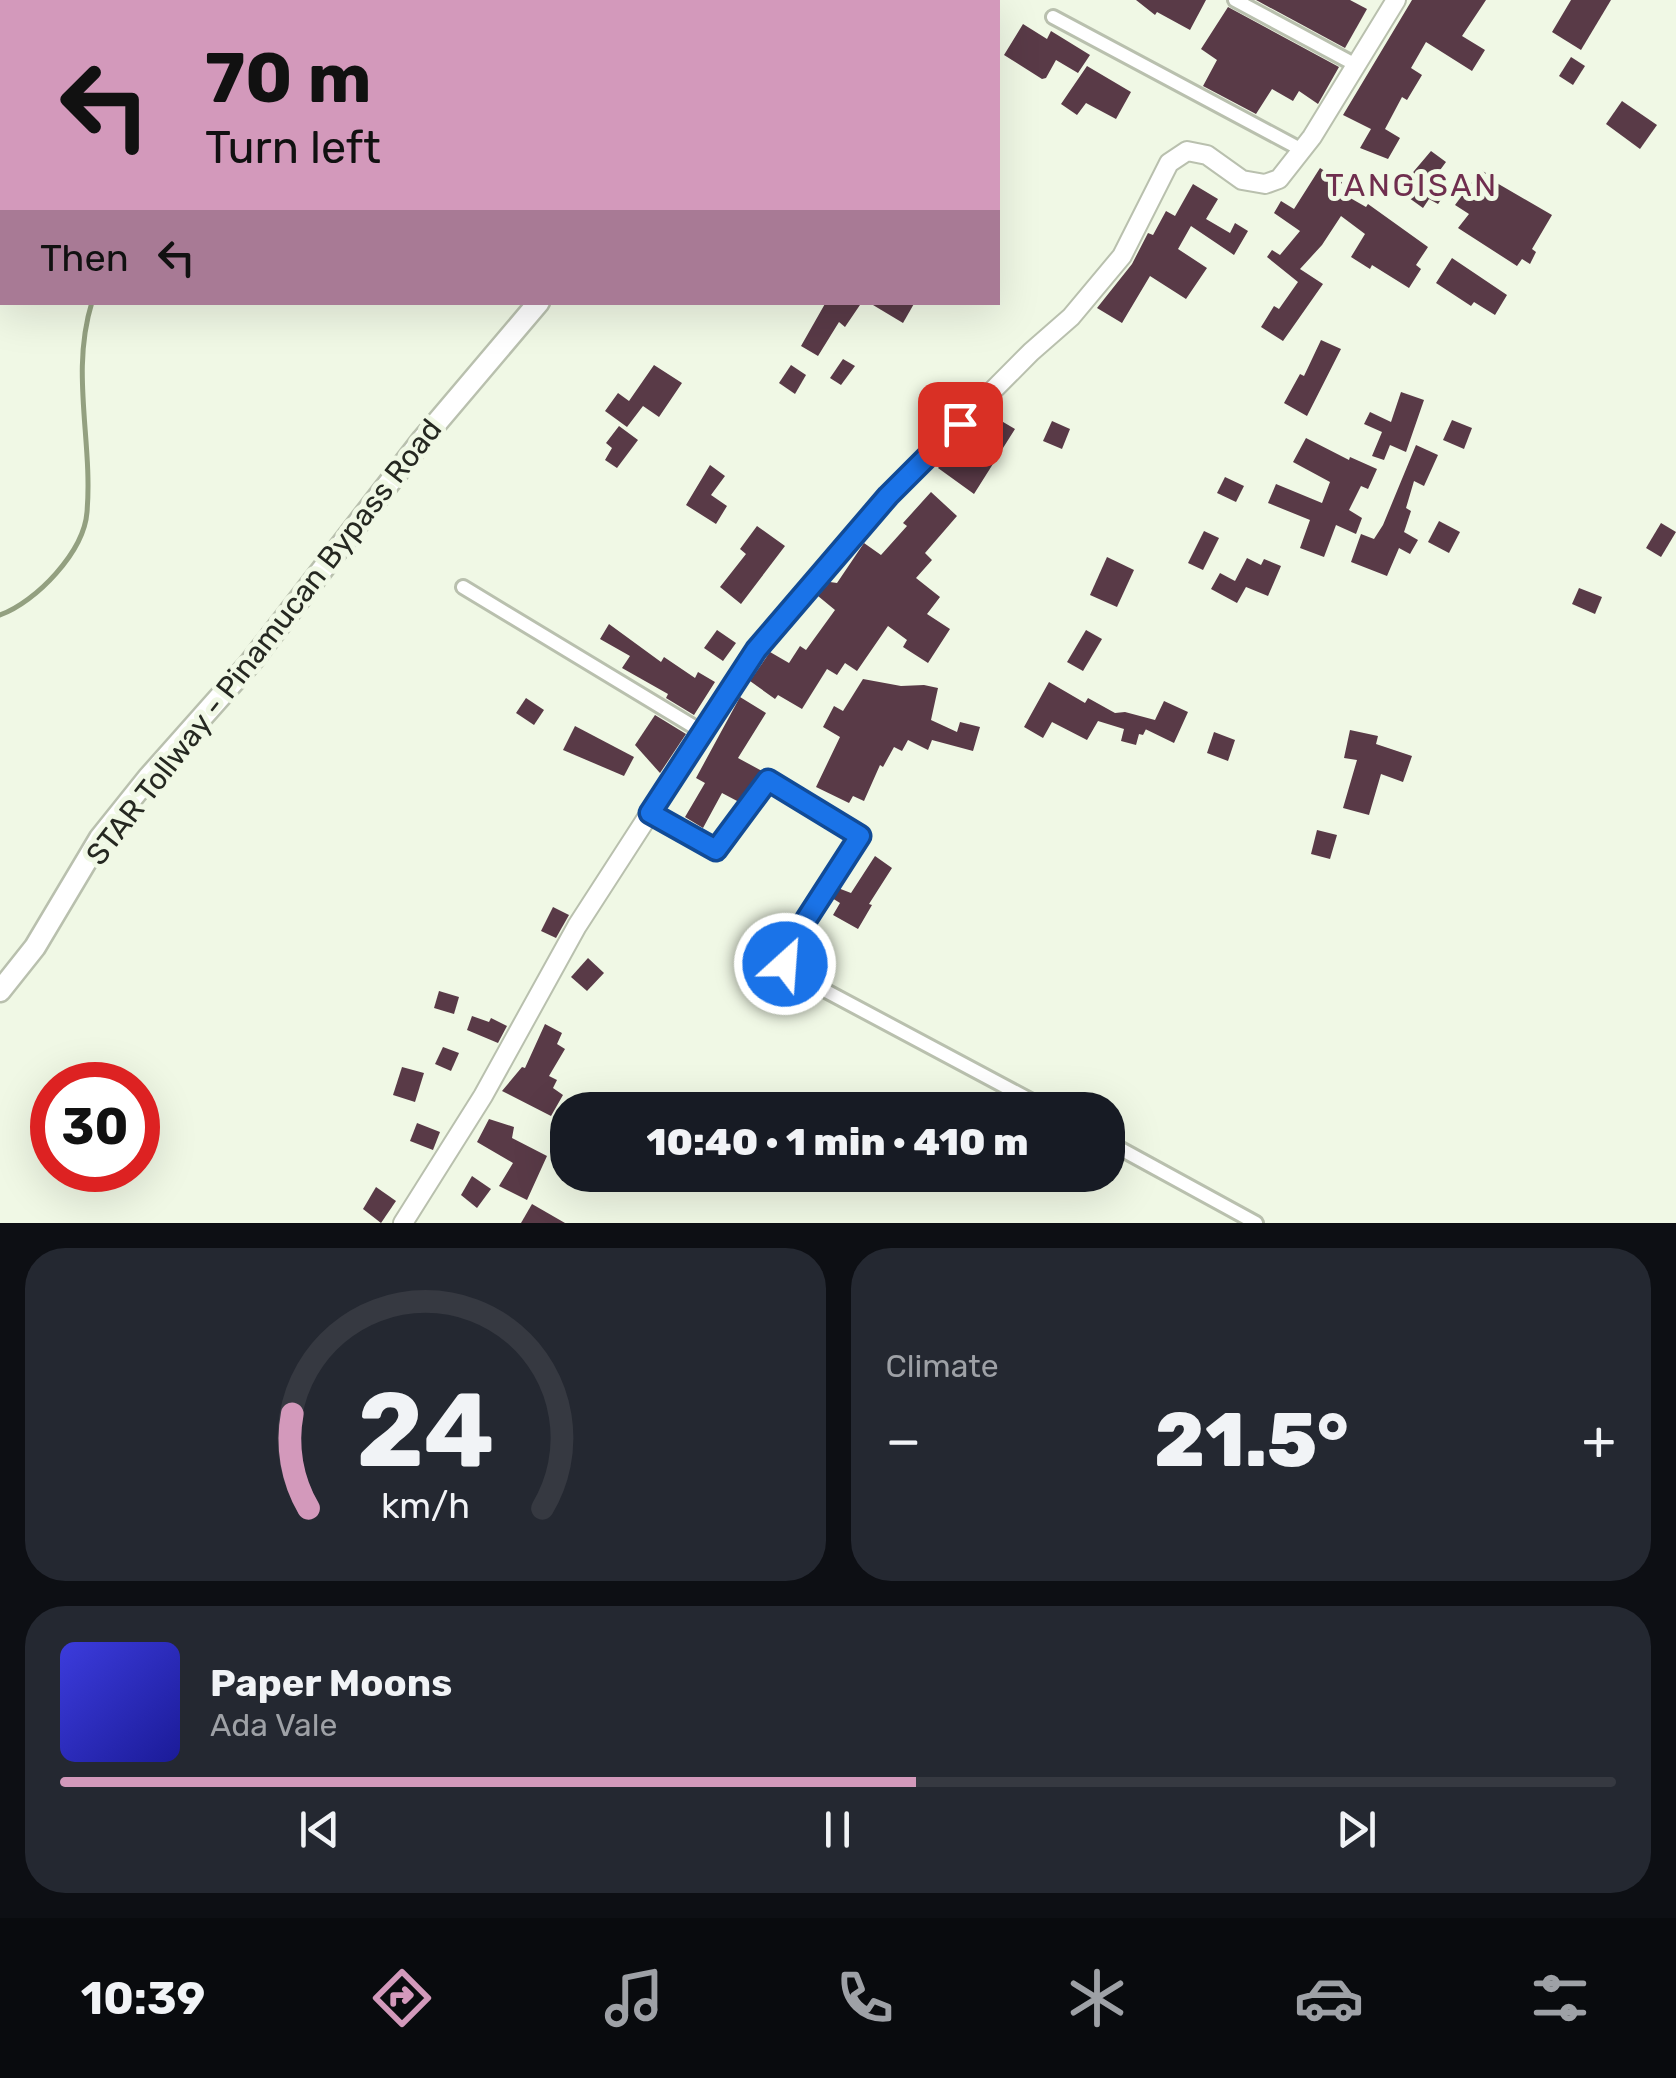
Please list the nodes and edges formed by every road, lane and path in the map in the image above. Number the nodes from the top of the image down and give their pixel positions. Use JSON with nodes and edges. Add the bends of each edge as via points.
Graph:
{"nodes":[{"id":1,"x":1235,"y":0,"type":"edge"},
{"id":2,"x":1396,"y":0,"type":"edge"},
{"id":3,"x":1054,"y":17,"type":"dead end"},
{"id":4,"x":1354,"y":64,"type":"junction"},
{"id":5,"x":1302,"y":150,"type":"junction"},
{"id":6,"x":536,"y":305,"type":"edge"},
{"id":7,"x":464,"y":588,"type":"dead end"},
{"id":8,"x":701,"y":731,"type":"junction"},
{"id":9,"x":650,"y":813,"type":"junction"},
{"id":10,"x":0,"y":991,"type":"edge"},
{"id":11,"x":1015,"y":1092,"type":"edge"},
{"id":12,"x":1125,"y":1151,"type":"edge"},
{"id":13,"x":403,"y":1223,"type":"edge"},
{"id":14,"x":1256,"y":1223,"type":"edge"}],
"edges":[{"from":1,"to":4,"type":"street"},
{"from":2,"to":4,"type":"street"},
{"from":3,"to":5,"type":"street"},
{"from":4,"to":5,"type":"street"},
{"from":5,"to":8,"type":"street","via":[[1279,178],[1265,184],[1242,180],[1207,155],[1187,151],[1169,163],[1122,256],[1071,318],[888,496],[756,650]]},
{"from":6,"to":10,"type":"main road","name":"STAR Tollway - Pinamucan Bypass Road","via":[[251,662],[100,838]]},
{"from":7,"to":8,"type":"street"},
{"from":8,"to":9,"type":"street"},
{"from":9,"to":11,"type":"street","via":[[716,850],[768,780],[860,836],[784,954],[785,964]]},
{"from":9,"to":13,"type":"street"},
{"from":12,"to":14,"type":"street"}]}
